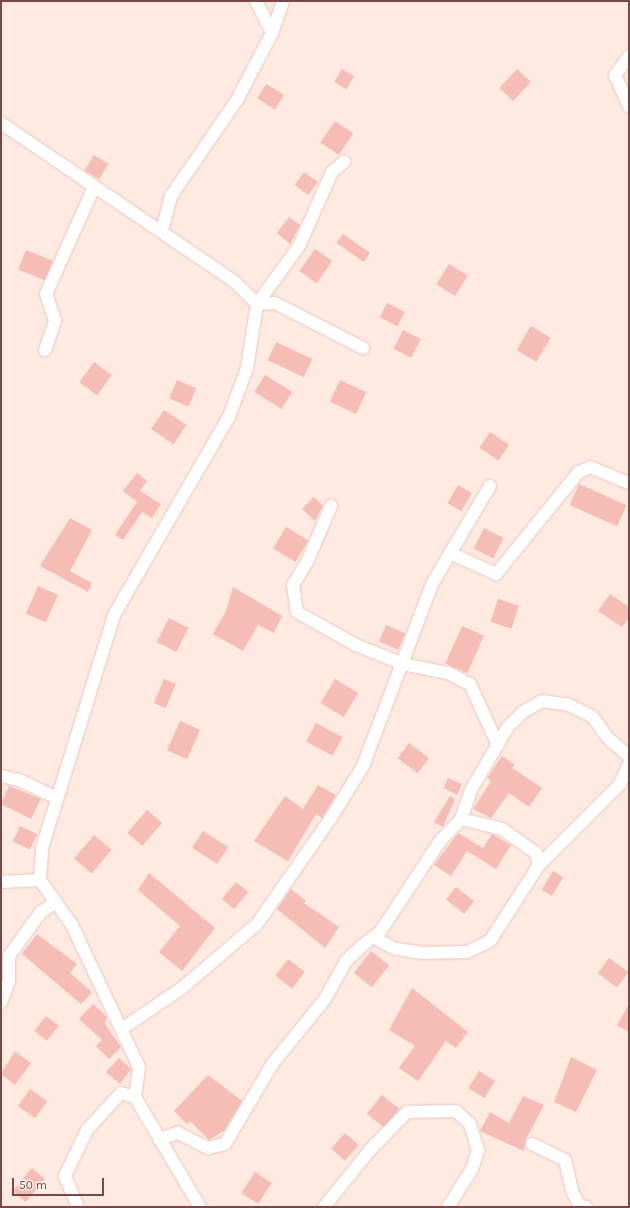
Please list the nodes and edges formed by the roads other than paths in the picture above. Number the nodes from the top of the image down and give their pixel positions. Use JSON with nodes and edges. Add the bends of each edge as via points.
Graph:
{"nodes":[{"id":1,"x":256,"y":1,"type":"edge"},
{"id":2,"x":282,"y":1,"type":"edge"},
{"id":3,"x":272,"y":33,"type":"junction"},
{"id":4,"x":629,"y":56,"type":"edge"},
{"id":5,"x":629,"y":107,"type":"edge"},
{"id":6,"x":1,"y":123,"type":"edge"},
{"id":7,"x":344,"y":162,"type":"dead end"},
{"id":8,"x":94,"y":187,"type":"junction"},
{"id":9,"x":162,"y":230,"type":"junction"},
{"id":10,"x":257,"y":304,"type":"junction"},
{"id":11,"x":364,"y":348,"type":"dead end"},
{"id":12,"x":45,"y":350,"type":"dead end"},
{"id":13,"x":629,"y":483,"type":"edge"},
{"id":14,"x":490,"y":486,"type":"dead end"},
{"id":15,"x":332,"y":506,"type":"dead end"},
{"id":16,"x":450,"y":553,"type":"junction"},
{"id":17,"x":403,"y":664,"type":"junction"},
{"id":18,"x":498,"y":745,"type":"junction"},
{"id":19,"x":629,"y":756,"type":"edge"},
{"id":20,"x":629,"y":764,"type":"edge"},
{"id":21,"x":1,"y":776,"type":"edge"},
{"id":22,"x":56,"y":798,"type":"junction"},
{"id":23,"x":461,"y":819,"type":"junction"},
{"id":24,"x":539,"y":865,"type":"junction"},
{"id":25,"x":40,"y":880,"type":"junction"},
{"id":26,"x":1,"y":882,"type":"edge"},
{"id":27,"x":56,"y":902,"type":"junction"},
{"id":28,"x":373,"y":937,"type":"junction"},
{"id":29,"x":1,"y":1002,"type":"edge"},
{"id":30,"x":123,"y":1028,"type":"junction"},
{"id":31,"x":135,"y":1098,"type":"junction"},
{"id":32,"x":159,"y":1139,"type":"junction"},
{"id":33,"x":532,"y":1144,"type":"dead end"},
{"id":34,"x":78,"y":1207,"type":"edge"},
{"id":35,"x":200,"y":1207,"type":"edge"},
{"id":36,"x":324,"y":1207,"type":"edge"},
{"id":37,"x":448,"y":1207,"type":"edge"},
{"id":38,"x":586,"y":1207,"type":"edge"}],
"edges":[{"from":1,"to":3,"type":"street"},
{"from":2,"to":3,"type":"street"},
{"from":3,"to":9,"type":"street","via":[[237,100],[171,196]]},
{"from":4,"to":5,"type":"street","via":[[616,75]]},
{"from":6,"to":8,"type":"street"},
{"from":7,"to":10,"type":"street","via":[[332,172],[299,246]]},
{"from":8,"to":9,"type":"street"},
{"from":8,"to":12,"type":"street","via":[[46,294],[55,321]]},
{"from":9,"to":10,"type":"street","via":[[236,282]]},
{"from":10,"to":11,"type":"street","via":[[276,304]]},
{"from":10,"to":22,"type":"street","via":[[247,368],[230,417],[114,615],[102,661]]},
{"from":13,"to":16,"type":"street","via":[[590,467],[579,472],[496,574]]},
{"from":14,"to":16,"type":"street"},
{"from":15,"to":17,"type":"street","via":[[307,562],[292,585],[297,612],[356,645]]},
{"from":16,"to":17,"type":"street","via":[[432,584]]},
{"from":17,"to":18,"type":"street","via":[[448,673],[470,684]]},
{"from":17,"to":30,"type":"street","via":[[362,766],[257,924],[182,988]]},
{"from":18,"to":19,"type":"street","via":[[508,727],[523,712],[542,701],[569,704],[592,716],[608,738]]},
{"from":18,"to":23,"type":"street","via":[[471,790]]},
{"from":20,"to":24,"type":"street","via":[[620,784]]},
{"from":21,"to":22,"type":"street","via":[[20,780]]},
{"from":22,"to":25,"type":"street","via":[[42,848]]},
{"from":23,"to":24,"type":"street","via":[[508,832],[536,853]]},
{"from":23,"to":28,"type":"street","via":[[440,841]]},
{"from":24,"to":28,"type":"street","via":[[490,941],[466,952],[423,953],[394,948]]},
{"from":25,"to":26,"type":"street"},
{"from":25,"to":27,"type":"street"},
{"from":27,"to":29,"type":"street","via":[[41,912],[9,956],[9,981]]},
{"from":27,"to":30,"type":"street","via":[[72,925],[82,951]]},
{"from":28,"to":32,"type":"street","via":[[346,961],[325,999],[273,1063],[244,1118],[225,1144],[208,1148],[178,1133]]},
{"from":30,"to":31,"type":"street","via":[[139,1067]]},
{"from":31,"to":32,"type":"street"},
{"from":31,"to":34,"type":"street","via":[[121,1093],[87,1130],[65,1176]]},
{"from":32,"to":35,"type":"street"},
{"from":33,"to":38,"type":"street","via":[[565,1160],[572,1191],[580,1206]]},
{"from":36,"to":37,"type":"street","via":[[369,1151],[407,1112],[456,1111],[470,1124],[478,1151],[472,1169]]}]}
